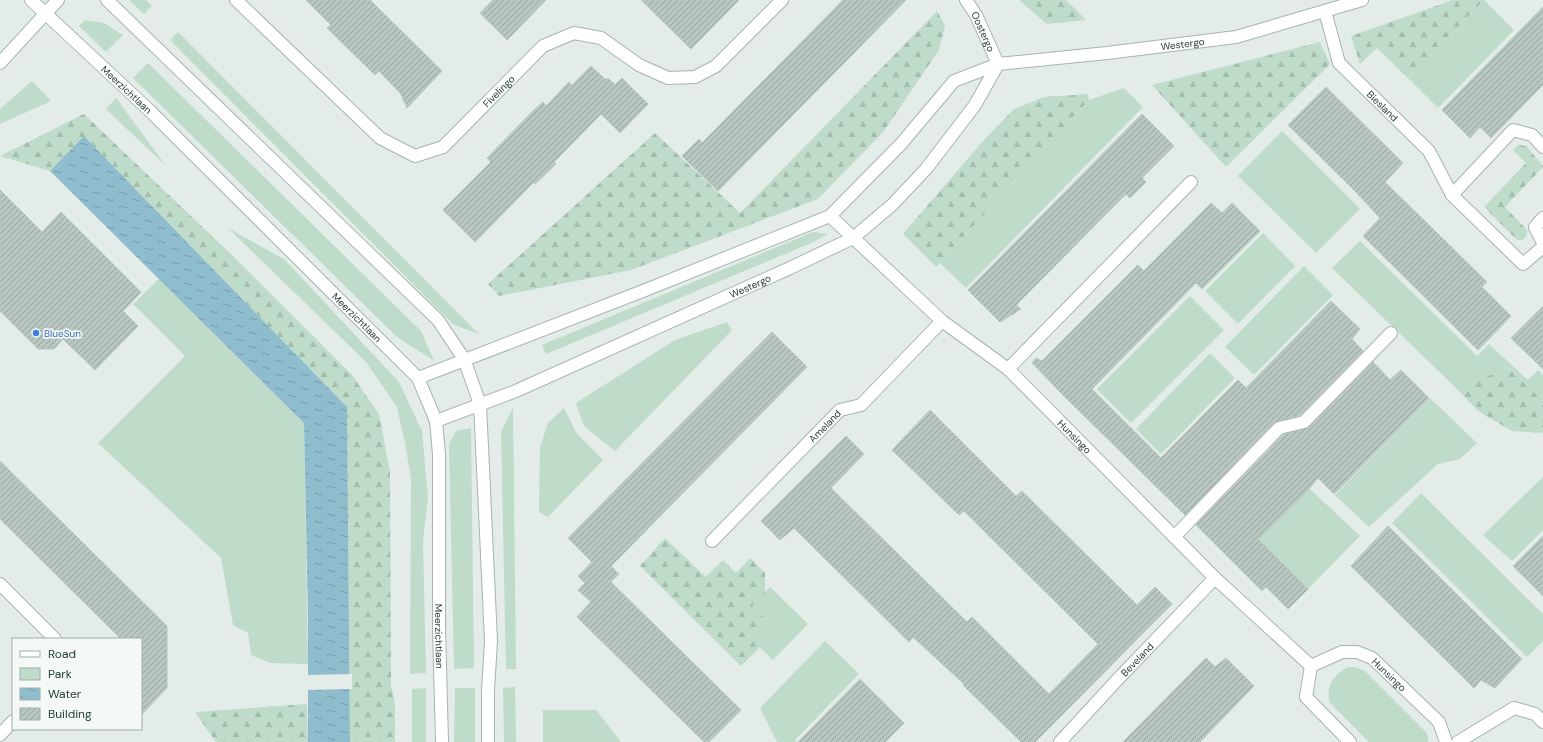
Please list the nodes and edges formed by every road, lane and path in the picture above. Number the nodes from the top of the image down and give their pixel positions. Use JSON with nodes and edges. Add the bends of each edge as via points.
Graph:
{"nodes":[{"id":1,"x":31,"y":0,"type":"edge"},
{"id":2,"x":58,"y":0,"type":"edge"},
{"id":3,"x":107,"y":0,"type":"edge"},
{"id":4,"x":236,"y":0,"type":"edge"},
{"id":5,"x":782,"y":0,"type":"edge"},
{"id":6,"x":966,"y":0,"type":"edge"},
{"id":7,"x":1362,"y":0,"type":"edge"},
{"id":8,"x":1325,"y":11,"type":"junction"},
{"id":9,"x":46,"y":14,"type":"junction"},
{"id":10,"x":0,"y":63,"type":"edge"},
{"id":11,"x":998,"y":64,"type":"junction"},
{"id":12,"x":1543,"y":147,"type":"edge"},
{"id":13,"x":1191,"y":182,"type":"dead end"},
{"id":14,"x":1452,"y":195,"type":"junction"},
{"id":15,"x":830,"y":216,"type":"junction"},
{"id":16,"x":1543,"y":218,"type":"edge"},
{"id":17,"x":854,"y":238,"type":"junction"},
{"id":18,"x":1543,"y":243,"type":"edge"},
{"id":19,"x":1543,"y":247,"type":"edge"},
{"id":20,"x":942,"y":321,"type":"junction"},
{"id":21,"x":1391,"y":333,"type":"dead end"},
{"id":22,"x":464,"y":359,"type":"junction"},
{"id":23,"x":1008,"y":369,"type":"junction"},
{"id":24,"x":418,"y":378,"type":"junction"},
{"id":25,"x":480,"y":404,"type":"junction"},
{"id":26,"x":436,"y":421,"type":"junction"},
{"id":27,"x":1174,"y":537,"type":"junction"},
{"id":28,"x":712,"y":541,"type":"dead end"},
{"id":29,"x":1215,"y":578,"type":"junction"},
{"id":30,"x":0,"y":584,"type":"edge"},
{"id":31,"x":54,"y":638,"type":"edge"},
{"id":32,"x":1311,"y":666,"type":"junction"},
{"id":33,"x":1540,"y":714,"type":"edge"},
{"id":34,"x":12,"y":722,"type":"edge"},
{"id":35,"x":0,"y":735,"type":"edge"},
{"id":36,"x":442,"y":742,"type":"edge"},
{"id":37,"x":488,"y":742,"type":"edge"},
{"id":38,"x":1060,"y":742,"type":"edge"},
{"id":39,"x":1350,"y":742,"type":"edge"},
{"id":40,"x":1446,"y":742,"type":"edge"},
{"id":41,"x":1458,"y":742,"type":"edge"}],
"edges":[{"from":1,"to":9,"type":"street","name":"Meerzichtlaan"},
{"from":2,"to":9,"type":"street"},
{"from":3,"to":22,"type":"street","via":[[438,320]]},
{"from":4,"to":5,"type":"street","name":"Fivelingo","via":[[380,138],[415,156],[443,147],[543,46],[574,33],[601,38],[640,64],[668,78],[695,77],[716,66]]},
{"from":6,"to":11,"type":"street","name":"Oostergo","via":[[976,15]]},
{"from":7,"to":8,"type":"street","name":"Westergo"},
{"from":8,"to":11,"type":"street","name":"Westergo","via":[[1236,37]]},
{"from":8,"to":14,"type":"street","name":"Biesland","via":[[1339,63],[1429,151]]},
{"from":9,"to":10,"type":"street"},
{"from":9,"to":24,"type":"street","name":"Meerzichtlaan","via":[[150,110]]},
{"from":11,"to":15,"type":"street","name":"Westergo","via":[[954,81],[901,144]]},
{"from":11,"to":17,"type":"street","name":"Westergo","via":[[975,106],[926,169],[892,205]]},
{"from":12,"to":14,"type":"street","via":[[1532,135],[1514,130]]},
{"from":13,"to":23,"type":"street"},
{"from":14,"to":19,"type":"street","name":"Biesland","via":[[1523,264]]},
{"from":15,"to":17,"type":"street","name":"Hunsingo"},
{"from":15,"to":22,"type":"street","name":"Westergo","via":[[636,294]]},
{"from":16,"to":18,"type":"street","via":[[1535,227]]},
{"from":17,"to":20,"type":"street","name":"Hunsingo"},
{"from":17,"to":25,"type":"street","name":"Westergo","via":[[516,391]]},
{"from":20,"to":23,"type":"street","name":"Hunsingo"},
{"from":20,"to":28,"type":"street","name":"Ameland","via":[[862,405],[840,410]]},
{"from":21,"to":27,"type":"street","via":[[1304,422],[1279,428]]},
{"from":22,"to":24,"type":"street","name":"Westergo"},
{"from":22,"to":25,"type":"street"},
{"from":23,"to":27,"type":"street","name":"Hunsingo"},
{"from":24,"to":26,"type":"street","name":"Meerzichtlaan"},
{"from":25,"to":26,"type":"street","name":"Westergo"},
{"from":25,"to":37,"type":"street","via":[[491,641]]},
{"from":26,"to":36,"type":"street","name":"Meerzichtlaan","via":[[439,454]]},
{"from":27,"to":29,"type":"street","name":"Hunsingo"},
{"from":29,"to":32,"type":"street","name":"Hunsingo"},
{"from":29,"to":38,"type":"street","name":"Beveland"},
{"from":30,"to":31,"type":"street"},
{"from":32,"to":39,"type":"street","via":[[1306,697]]},
{"from":32,"to":40,"type":"street","name":"Hunsingo","via":[[1342,652],[1357,652],[1372,658],[1438,722]]},
{"from":33,"to":41,"type":"street","via":[[1514,708]]},
{"from":34,"to":35,"type":"street"}]}
